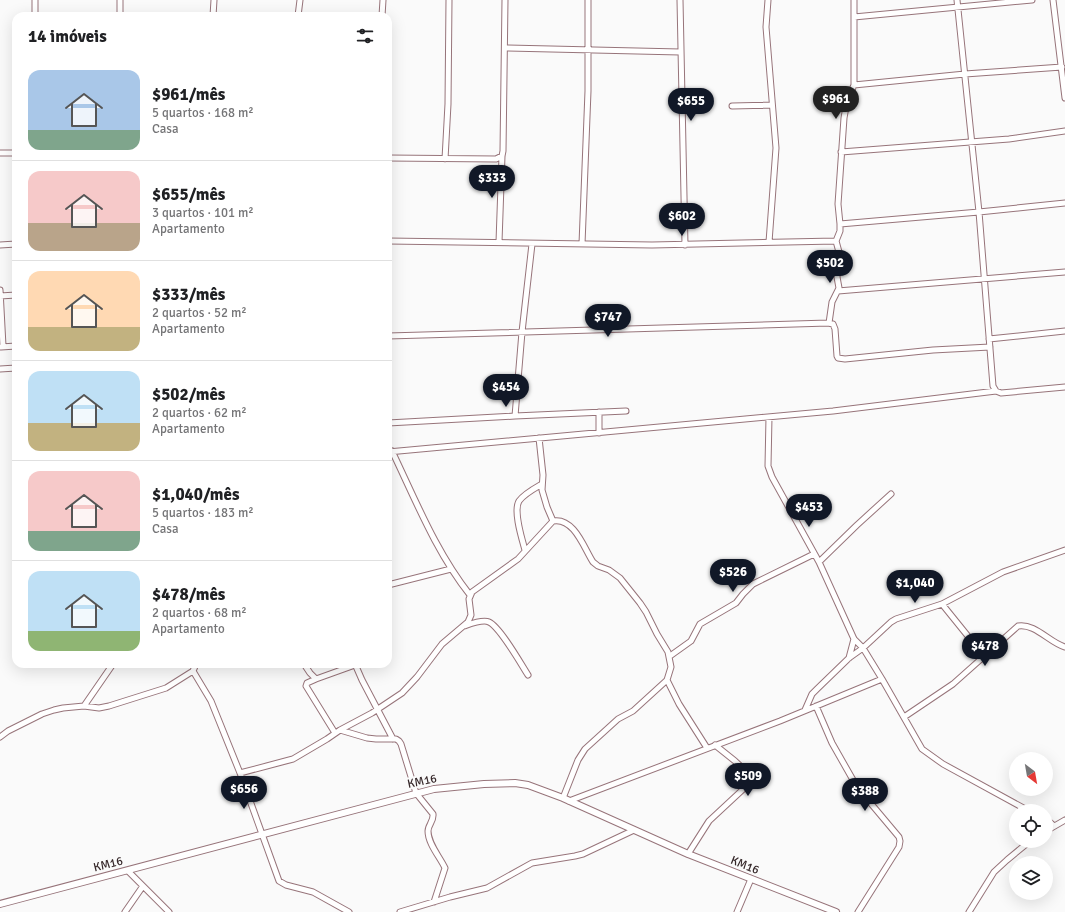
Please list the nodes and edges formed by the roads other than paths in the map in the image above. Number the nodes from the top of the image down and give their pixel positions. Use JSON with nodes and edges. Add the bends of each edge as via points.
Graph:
{"nodes":[{"id":1,"x":35,"y":0,"type":"edge"},
{"id":2,"x":120,"y":0,"type":"edge"},
{"id":3,"x":214,"y":0,"type":"edge"},
{"id":4,"x":300,"y":0,"type":"edge"},
{"id":5,"x":383,"y":0,"type":"edge"},
{"id":6,"x":449,"y":0,"type":"edge"},
{"id":7,"x":505,"y":0,"type":"edge"},
{"id":8,"x":588,"y":0,"type":"edge"},
{"id":9,"x":680,"y":0,"type":"edge"},
{"id":10,"x":768,"y":0,"type":"edge"},
{"id":11,"x":854,"y":0,"type":"edge"},
{"id":12,"x":957,"y":0,"type":"edge"},
{"id":13,"x":1032,"y":0,"type":"edge"},
{"id":14,"x":1053,"y":0,"type":"edge"},
{"id":15,"x":958,"y":7,"type":"junction"},
{"id":16,"x":35,"y":12,"type":"edge"},
{"id":17,"x":120,"y":12,"type":"edge"},
{"id":18,"x":213,"y":12,"type":"edge"},
{"id":19,"x":298,"y":12,"type":"edge"},
{"id":20,"x":382,"y":12,"type":"edge"},
{"id":21,"x":854,"y":17,"type":"junction"},
{"id":22,"x":505,"y":48,"type":"junction"},
{"id":23,"x":588,"y":50,"type":"junction"},
{"id":24,"x":680,"y":52,"type":"junction"},
{"id":25,"x":1062,"y":67,"type":"junction"},
{"id":26,"x":965,"y":74,"type":"junction"},
{"id":27,"x":854,"y":85,"type":"junction"},
{"id":28,"x":1065,"y":98,"type":"edge"},
{"id":29,"x":772,"y":105,"type":"junction"},
{"id":30,"x":732,"y":106,"type":"dead end"},
{"id":31,"x":1065,"y":131,"type":"edge"},
{"id":32,"x":971,"y":142,"type":"junction"},
{"id":33,"x":841,"y":152,"type":"junction"},
{"id":34,"x":0,"y":153,"type":"edge"},
{"id":35,"x":12,"y":153,"type":"edge"},
{"id":36,"x":502,"y":156,"type":"junction"},
{"id":37,"x":392,"y":158,"type":"edge"},
{"id":38,"x":445,"y":159,"type":"junction"},
{"id":39,"x":1065,"y":203,"type":"edge"},
{"id":40,"x":979,"y":212,"type":"junction"},
{"id":41,"x":840,"y":224,"type":"junction"},
{"id":42,"x":392,"y":241,"type":"edge"},
{"id":43,"x":836,"y":241,"type":"junction"},
{"id":44,"x":499,"y":242,"type":"junction"},
{"id":45,"x":769,"y":242,"type":"junction"},
{"id":46,"x":12,"y":244,"type":"edge"},
{"id":47,"x":532,"y":244,"type":"junction"},
{"id":48,"x":582,"y":244,"type":"junction"},
{"id":49,"x":0,"y":245,"type":"edge"},
{"id":50,"x":685,"y":245,"type":"junction"},
{"id":51,"x":1065,"y":272,"type":"edge"},
{"id":52,"x":984,"y":279,"type":"junction"},
{"id":53,"x":0,"y":290,"type":"edge"},
{"id":54,"x":838,"y":291,"type":"junction"},
{"id":55,"x":12,"y":295,"type":"edge"},
{"id":56,"x":0,"y":296,"type":"edge"},
{"id":57,"x":829,"y":323,"type":"junction"},
{"id":58,"x":1065,"y":331,"type":"edge"},
{"id":59,"x":522,"y":332,"type":"junction"},
{"id":60,"x":392,"y":336,"type":"edge"},
{"id":61,"x":989,"y":339,"type":"junction"},
{"id":62,"x":12,"y":346,"type":"edge"},
{"id":63,"x":2,"y":347,"type":"edge"},
{"id":64,"x":990,"y":347,"type":"junction"},
{"id":65,"x":0,"y":368,"type":"edge"},
{"id":66,"x":12,"y":368,"type":"edge"},
{"id":67,"x":1065,"y":387,"type":"edge"},
{"id":68,"x":996,"y":391,"type":"junction"},
{"id":69,"x":626,"y":411,"type":"dead end"},
{"id":70,"x":599,"y":412,"type":"junction"},
{"id":71,"x":515,"y":416,"type":"junction"},
{"id":72,"x":769,"y":417,"type":"junction"},
{"id":73,"x":392,"y":423,"type":"edge"},
{"id":74,"x":598,"y":433,"type":"junction"},
{"id":75,"x":539,"y":438,"type":"junction"},
{"id":76,"x":392,"y":452,"type":"edge"},
{"id":77,"x":392,"y":456,"type":"edge"},
{"id":78,"x":542,"y":484,"type":"junction"},
{"id":79,"x":891,"y":494,"type":"dead end"},
{"id":80,"x":553,"y":521,"type":"junction"},
{"id":81,"x":525,"y":550,"type":"junction"},
{"id":82,"x":1065,"y":550,"type":"edge"},
{"id":83,"x":814,"y":554,"type":"junction"},
{"id":84,"x":819,"y":562,"type":"junction"},
{"id":85,"x":451,"y":569,"type":"junction"},
{"id":86,"x":392,"y":584,"type":"edge"},
{"id":87,"x":470,"y":595,"type":"junction"},
{"id":88,"x":942,"y":604,"type":"junction"},
{"id":89,"x":463,"y":626,"type":"junction"},
{"id":90,"x":854,"y":638,"type":"junction"},
{"id":91,"x":1065,"y":647,"type":"edge"},
{"id":92,"x":863,"y":648,"type":"junction"},
{"id":93,"x":670,"y":656,"type":"junction"},
{"id":94,"x":984,"y":656,"type":"junction"},
{"id":95,"x":850,"y":658,"type":"junction"},
{"id":96,"x":110,"y":668,"type":"edge"},
{"id":97,"x":194,"y":668,"type":"edge"},
{"id":98,"x":307,"y":668,"type":"edge"},
{"id":99,"x":347,"y":668,"type":"edge"},
{"id":100,"x":356,"y":668,"type":"edge"},
{"id":101,"x":193,"y":671,"type":"junction"},
{"id":102,"x":528,"y":675,"type":"dead end"},
{"id":103,"x":316,"y":679,"type":"junction"},
{"id":104,"x":882,"y":679,"type":"junction"},
{"id":105,"x":667,"y":680,"type":"junction"},
{"id":106,"x":84,"y":706,"type":"junction"},
{"id":107,"x":816,"y":706,"type":"junction"},
{"id":108,"x":378,"y":709,"type":"junction"},
{"id":109,"x":805,"y":710,"type":"junction"},
{"id":110,"x":904,"y":717,"type":"junction"},
{"id":111,"x":340,"y":730,"type":"junction"},
{"id":112,"x":335,"y":733,"type":"junction"},
{"id":113,"x":0,"y":737,"type":"edge"},
{"id":114,"x":393,"y":739,"type":"junction"},
{"id":115,"x":715,"y":745,"type":"junction"},
{"id":116,"x":707,"y":748,"type":"junction"},
{"id":117,"x":240,"y":773,"type":"junction"},
{"id":118,"x":416,"y":793,"type":"junction"},
{"id":119,"x":566,"y":800,"type":"junction"},
{"id":120,"x":1016,"y":804,"type":"edge"},
{"id":121,"x":1065,"y":820,"type":"edge"},
{"id":122,"x":1054,"y":826,"type":"edge"},
{"id":123,"x":634,"y":830,"type":"junction"},
{"id":124,"x":262,"y":836,"type":"junction"},
{"id":125,"x":1022,"y":848,"type":"edge"},
{"id":126,"x":688,"y":854,"type":"junction"},
{"id":127,"x":128,"y":871,"type":"junction"},
{"id":128,"x":751,"y":879,"type":"junction"},
{"id":129,"x":143,"y":886,"type":"junction"},
{"id":130,"x":434,"y":902,"type":"junction"},
{"id":131,"x":0,"y":904,"type":"edge"},
{"id":132,"x":125,"y":912,"type":"edge"},
{"id":133,"x":169,"y":912,"type":"edge"},
{"id":134,"x":349,"y":912,"type":"edge"},
{"id":135,"x":400,"y":912,"type":"edge"},
{"id":136,"x":737,"y":912,"type":"edge"},
{"id":137,"x":836,"y":912,"type":"edge"},
{"id":138,"x":858,"y":912,"type":"edge"},
{"id":139,"x":969,"y":912,"type":"edge"}],
"edges":[{"from":1,"to":16,"type":"street"},
{"from":2,"to":17,"type":"street"},
{"from":3,"to":18,"type":"street"},
{"from":4,"to":19,"type":"street"},
{"from":5,"to":20,"type":"street"},
{"from":6,"to":38,"type":"street"},
{"from":7,"to":22,"type":"street"},
{"from":8,"to":23,"type":"street"},
{"from":9,"to":24,"type":"street"},
{"from":10,"to":29,"type":"street","via":[[766,27]]},
{"from":11,"to":21,"type":"street"},
{"from":12,"to":15,"type":"street"},
{"from":13,"to":15,"type":"street"},
{"from":14,"to":25,"type":"street"},
{"from":15,"to":21,"type":"street"},
{"from":15,"to":26,"type":"street"},
{"from":21,"to":27,"type":"street"},
{"from":22,"to":23,"type":"street"},
{"from":22,"to":36,"type":"street"},
{"from":23,"to":24,"type":"street"},
{"from":23,"to":48,"type":"street"},
{"from":24,"to":50,"type":"street"},
{"from":25,"to":26,"type":"street"},
{"from":25,"to":28,"type":"street"},
{"from":26,"to":27,"type":"street"},
{"from":26,"to":32,"type":"street"},
{"from":27,"to":33,"type":"street","via":[[847,101]]},
{"from":29,"to":30,"type":"street"},
{"from":29,"to":45,"type":"street","via":[[776,148]]},
{"from":31,"to":32,"type":"street"},
{"from":32,"to":33,"type":"street"},
{"from":32,"to":40,"type":"street"},
{"from":33,"to":41,"type":"street","via":[[838,204]]},
{"from":34,"to":35,"type":"street"},
{"from":36,"to":38,"type":"street","via":[[496,159]]},
{"from":36,"to":44,"type":"street"},
{"from":37,"to":38,"type":"street"},
{"from":39,"to":40,"type":"street"},
{"from":40,"to":41,"type":"street"},
{"from":40,"to":52,"type":"street"},
{"from":41,"to":43,"type":"street"},
{"from":42,"to":44,"type":"street"},
{"from":43,"to":45,"type":"street"},
{"from":43,"to":54,"type":"street","via":[[839,252]]},
{"from":44,"to":47,"type":"street"},
{"from":45,"to":50,"type":"street"},
{"from":46,"to":49,"type":"street"},
{"from":47,"to":48,"type":"street"},
{"from":47,"to":59,"type":"street"},
{"from":48,"to":50,"type":"street"},
{"from":51,"to":52,"type":"street"},
{"from":52,"to":54,"type":"street"},
{"from":52,"to":61,"type":"street"},
{"from":53,"to":56,"type":"street"},
{"from":54,"to":57,"type":"street","via":[[832,302]]},
{"from":55,"to":56,"type":"street"},
{"from":56,"to":63,"type":"street"},
{"from":57,"to":59,"type":"street"},
{"from":57,"to":64,"type":"street","via":[[833,324],[835,329],[838,358]]},
{"from":58,"to":61,"type":"street"},
{"from":59,"to":60,"type":"street"},
{"from":59,"to":71,"type":"street"},
{"from":61,"to":64,"type":"street"},
{"from":62,"to":63,"type":"street"},
{"from":64,"to":68,"type":"street","via":[[993,386]]},
{"from":65,"to":66,"type":"street"},
{"from":67,"to":68,"type":"street","via":[[1001,393]]},
{"from":68,"to":72,"type":"street"},
{"from":69,"to":70,"type":"street"},
{"from":70,"to":71,"type":"street"},
{"from":70,"to":74,"type":"street"},
{"from":71,"to":73,"type":"street"},
{"from":72,"to":74,"type":"street"},
{"from":72,"to":83,"type":"street","via":[[768,466]]},
{"from":74,"to":75,"type":"street"},
{"from":75,"to":76,"type":"street"},
{"from":75,"to":78,"type":"street"},
{"from":77,"to":85,"type":"street"},
{"from":78,"to":80,"type":"street","via":[[543,495]]},
{"from":78,"to":81,"type":"street","via":[[518,502],[518,523]]},
{"from":79,"to":84,"type":"street"},
{"from":80,"to":81,"type":"street"},
{"from":80,"to":93,"type":"street","via":[[560,520],[569,525],[593,562],[620,578],[646,612]]},
{"from":81,"to":87,"type":"street"},
{"from":82,"to":88,"type":"street","via":[[1003,572]]},
{"from":83,"to":84,"type":"street"},
{"from":83,"to":93,"type":"street","via":[[753,584],[736,603],[700,624],[691,641]]},
{"from":84,"to":90,"type":"street"},
{"from":85,"to":86,"type":"street"},
{"from":85,"to":87,"type":"street"},
{"from":87,"to":89,"type":"street","via":[[471,615]]},
{"from":88,"to":92,"type":"street","via":[[891,622]]},
{"from":88,"to":94,"type":"street"},
{"from":89,"to":102,"type":"street","via":[[488,622],[499,631]]},
{"from":89,"to":108,"type":"street","via":[[442,644],[407,689]]},
{"from":90,"to":92,"type":"street"},
{"from":90,"to":95,"type":"street"},
{"from":91,"to":94,"type":"street","via":[[1044,634],[1022,626],[1016,627]]},
{"from":92,"to":95,"type":"street"},
{"from":92,"to":104,"type":"street"},
{"from":93,"to":105,"type":"street","via":[[671,667]]},
{"from":94,"to":110,"type":"street","via":[[942,692]]},
{"from":95,"to":109,"type":"street","via":[[814,691]]},
{"from":96,"to":106,"type":"street"},
{"from":97,"to":101,"type":"street"},
{"from":98,"to":103,"type":"street"},
{"from":99,"to":103,"type":"street"},
{"from":100,"to":108,"type":"street"},
{"from":101,"to":106,"type":"street","via":[[153,693],[104,707]]},
{"from":101,"to":117,"type":"street","via":[[211,701]]},
{"from":103,"to":112,"type":"street","via":[[306,686]]},
{"from":104,"to":107,"type":"street"},
{"from":104,"to":110,"type":"street"},
{"from":105,"to":116,"type":"street"},
{"from":105,"to":119,"type":"street","via":[[585,749],[578,760]]},
{"from":106,"to":113,"type":"street","via":[[42,714]]},
{"from":107,"to":109,"type":"street"},
{"from":107,"to":138,"type":"street","via":[[832,743],[857,787],[900,841]]},
{"from":108,"to":111,"type":"street"},
{"from":108,"to":114,"type":"street"},
{"from":109,"to":115,"type":"street"},
{"from":110,"to":120,"type":"street","via":[[918,745],[928,754]]},
{"from":111,"to":112,"type":"street"},
{"from":111,"to":114,"type":"street","via":[[367,738]]},
{"from":112,"to":117,"type":"street","via":[[293,759]]},
{"from":114,"to":118,"type":"street","via":[[401,744]]},
{"from":115,"to":116,"type":"street"},
{"from":115,"to":126,"type":"street","via":[[752,777],[752,781],[709,821]]},
{"from":116,"to":119,"type":"street"},
{"from":117,"to":124,"type":"street"},
{"from":118,"to":119,"type":"street","name":"KM16","via":[[434,789],[515,783],[528,785]]},
{"from":118,"to":124,"type":"street","name":"KM16"},
{"from":118,"to":130,"type":"street","via":[[433,814],[428,835],[446,868]]},
{"from":119,"to":123,"type":"street","name":"KM16"},
{"from":121,"to":122,"type":"street"},
{"from":123,"to":126,"type":"street","name":"KM16"},
{"from":123,"to":130,"type":"street","via":[[583,854],[532,863],[487,888]]},
{"from":124,"to":127,"type":"street","name":"KM16"},
{"from":124,"to":134,"type":"street","via":[[280,883],[312,892]]},
{"from":125,"to":139,"type":"street","via":[[994,872]]},
{"from":126,"to":128,"type":"street","name":"KM16"},
{"from":127,"to":129,"type":"street"},
{"from":127,"to":131,"type":"street","name":"KM16"},
{"from":128,"to":136,"type":"street"},
{"from":128,"to":137,"type":"street","name":"KM16"},
{"from":129,"to":132,"type":"street"},
{"from":129,"to":133,"type":"street"},
{"from":130,"to":135,"type":"street"}]}
